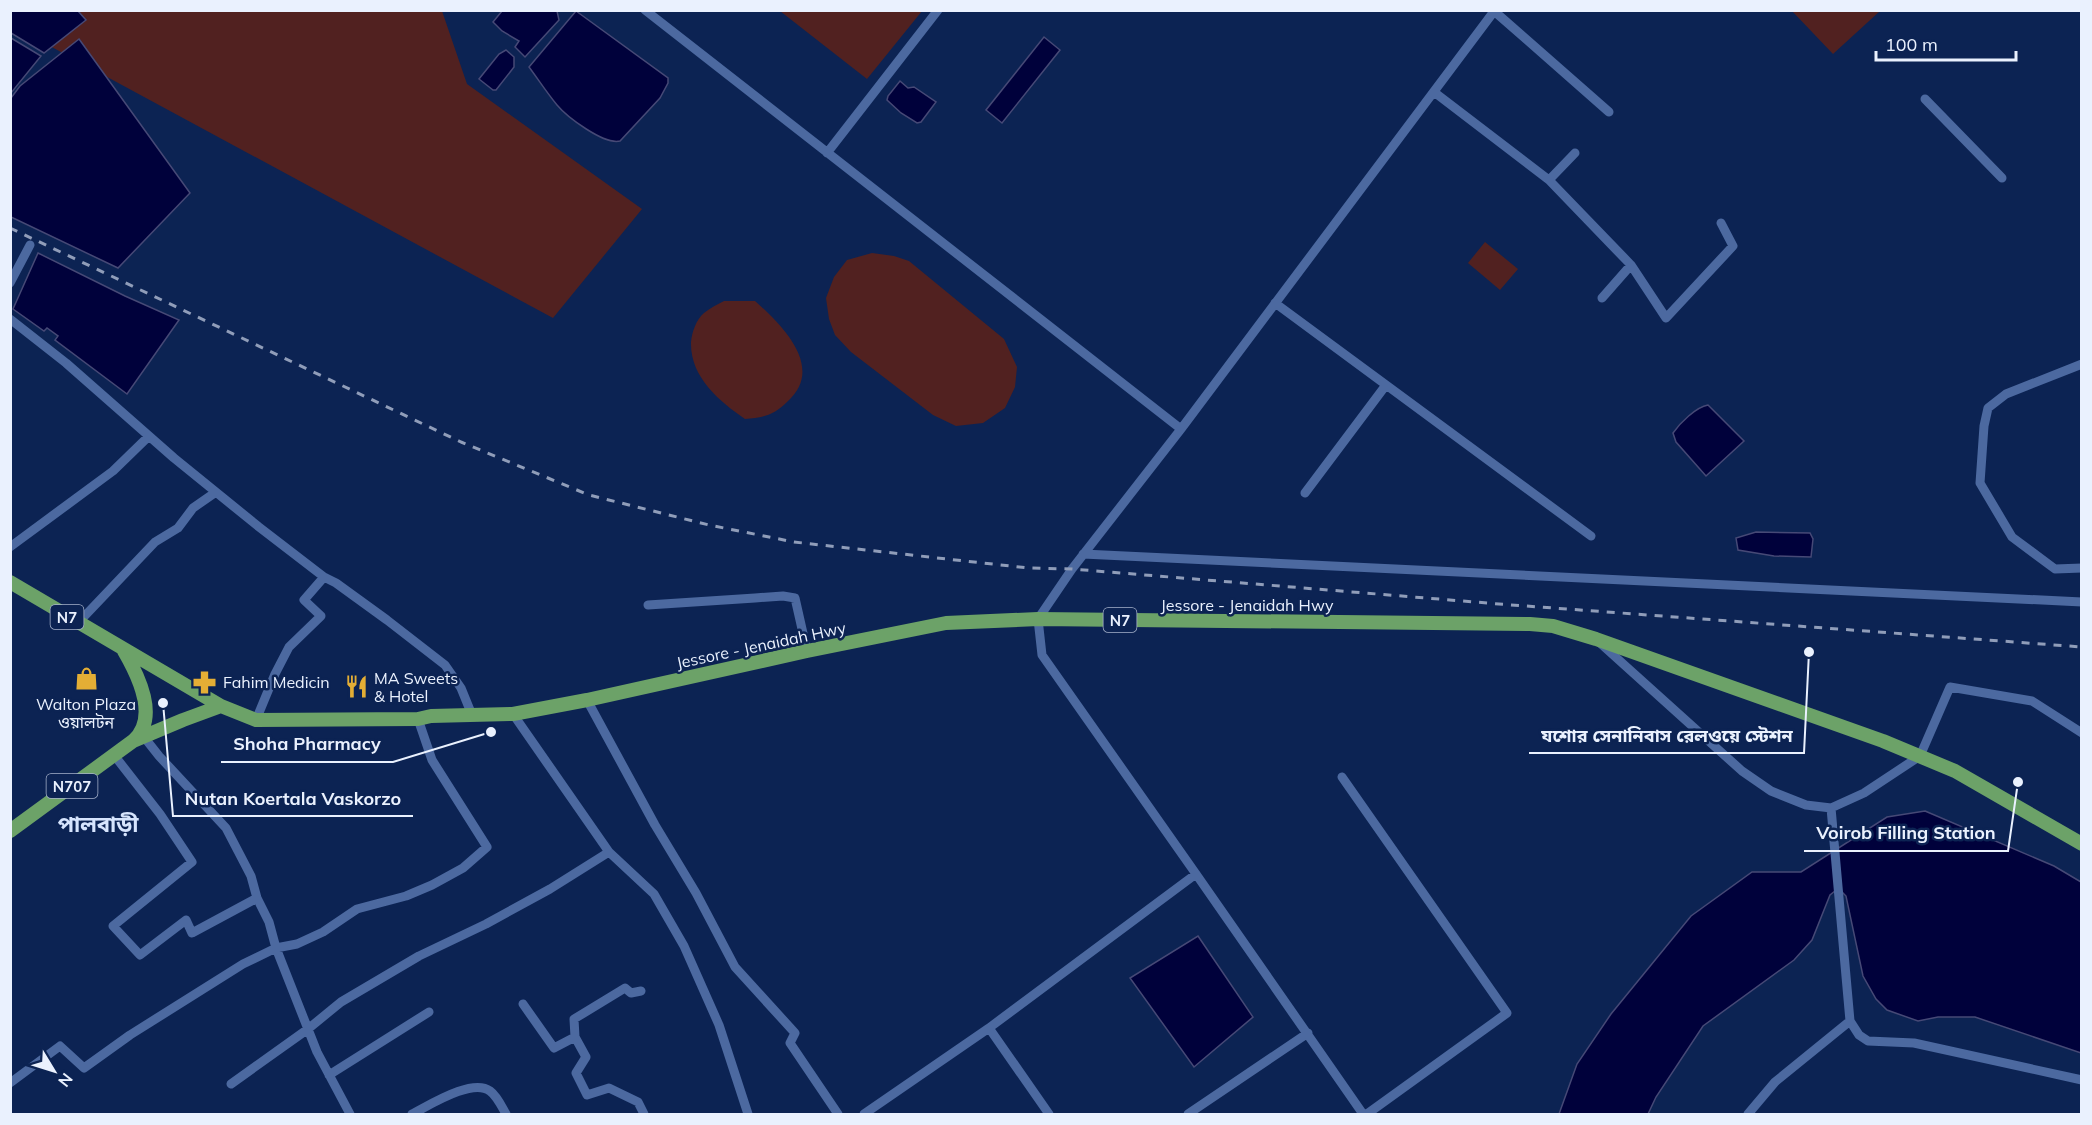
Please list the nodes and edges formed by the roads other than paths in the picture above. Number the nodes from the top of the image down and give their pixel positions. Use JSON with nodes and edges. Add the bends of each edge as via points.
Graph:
{"nodes":[{"id":1,"x":645,"y":10,"type":"edge"},
{"id":2,"x":938,"y":10,"type":"edge"},
{"id":3,"x":1495,"y":11,"type":"edge"},
{"id":4,"x":1434,"y":92,"type":"junction"},
{"id":5,"x":1925,"y":99,"type":"dead end"},
{"id":6,"x":1609,"y":112,"type":"dead end"},
{"id":7,"x":827,"y":153,"type":"junction"},
{"id":8,"x":1575,"y":153,"type":"dead end"},
{"id":9,"x":2002,"y":178,"type":"dead end"},
{"id":10,"x":1549,"y":180,"type":"junction"},
{"id":11,"x":1721,"y":223,"type":"dead end"},
{"id":12,"x":30,"y":245,"type":"dead end"},
{"id":13,"x":1631,"y":265,"type":"junction"},
{"id":14,"x":10,"y":283,"type":"edge"},
{"id":15,"x":1602,"y":298,"type":"dead end"},
{"id":16,"x":1275,"y":303,"type":"junction"},
{"id":17,"x":10,"y":319,"type":"edge"},
{"id":18,"x":2082,"y":364,"type":"edge"},
{"id":19,"x":1386,"y":385,"type":"junction"},
{"id":20,"x":1181,"y":429,"type":"junction"},
{"id":21,"x":149,"y":436,"type":"junction"},
{"id":22,"x":216,"y":492,"type":"junction"},
{"id":23,"x":1305,"y":492,"type":"dead end"},
{"id":24,"x":1591,"y":536,"type":"dead end"},
{"id":25,"x":10,"y":547,"type":"edge"},
{"id":26,"x":1083,"y":554,"type":"junction"},
{"id":27,"x":2082,"y":568,"type":"edge"},
{"id":28,"x":324,"y":577,"type":"junction"},
{"id":29,"x":10,"y":582,"type":"edge"},
{"id":30,"x":2082,"y":602,"type":"edge"},
{"id":31,"x":648,"y":605,"type":"dead end"},
{"id":32,"x":1038,"y":620,"type":"junction"},
{"id":33,"x":78,"y":623,"type":"junction"},
{"id":34,"x":1596,"y":639,"type":"junction"},
{"id":35,"x":124,"y":651,"type":"junction"},
{"id":36,"x":807,"y":651,"type":"junction"},
{"id":37,"x":587,"y":700,"type":"junction"},
{"id":38,"x":221,"y":706,"type":"junction"},
{"id":39,"x":513,"y":714,"type":"junction"},
{"id":40,"x":472,"y":715,"type":"junction"},
{"id":41,"x":418,"y":719,"type":"junction"},
{"id":42,"x":256,"y":720,"type":"junction"},
{"id":43,"x":2082,"y":733,"type":"edge"},
{"id":44,"x":139,"y":739,"type":"junction"},
{"id":45,"x":114,"y":755,"type":"junction"},
{"id":46,"x":1920,"y":756,"type":"junction"},
{"id":47,"x":1342,"y":777,"type":"dead end"},
{"id":48,"x":1832,"y":808,"type":"junction"},
{"id":49,"x":10,"y":831,"type":"edge"},
{"id":50,"x":2082,"y":844,"type":"edge"},
{"id":51,"x":609,"y":852,"type":"junction"},
{"id":52,"x":1196,"y":874,"type":"junction"},
{"id":53,"x":257,"y":898,"type":"junction"},
{"id":54,"x":276,"y":948,"type":"junction"},
{"id":55,"x":641,"y":991,"type":"dead end"},
{"id":56,"x":523,"y":1004,"type":"dead end"},
{"id":57,"x":429,"y":1012,"type":"dead end"},
{"id":58,"x":1850,"y":1021,"type":"junction"},
{"id":59,"x":988,"y":1028,"type":"junction"},
{"id":60,"x":308,"y":1029,"type":"junction"},
{"id":61,"x":1308,"y":1033,"type":"junction"},
{"id":62,"x":575,"y":1037,"type":"junction"},
{"id":63,"x":329,"y":1075,"type":"junction"},
{"id":64,"x":2082,"y":1080,"type":"edge"},
{"id":65,"x":10,"y":1083,"type":"edge"},
{"id":66,"x":231,"y":1084,"type":"dead end"},
{"id":67,"x":350,"y":1114,"type":"edge"},
{"id":68,"x":412,"y":1114,"type":"edge"},
{"id":69,"x":506,"y":1114,"type":"edge"},
{"id":70,"x":644,"y":1114,"type":"edge"},
{"id":71,"x":748,"y":1114,"type":"edge"},
{"id":72,"x":838,"y":1114,"type":"edge"},
{"id":73,"x":864,"y":1114,"type":"edge"},
{"id":74,"x":1050,"y":1114,"type":"edge"},
{"id":75,"x":1188,"y":1114,"type":"edge"},
{"id":76,"x":1365,"y":1114,"type":"edge"},
{"id":77,"x":1748,"y":1114,"type":"edge"}],
"edges":[{"from":1,"to":7,"type":"street"},
{"from":2,"to":7,"type":"street"},
{"from":3,"to":4,"type":"street"},
{"from":3,"to":6,"type":"street"},
{"from":4,"to":10,"type":"street"},
{"from":4,"to":16,"type":"street"},
{"from":5,"to":9,"type":"street"},
{"from":7,"to":20,"type":"street"},
{"from":8,"to":10,"type":"street"},
{"from":10,"to":13,"type":"street"},
{"from":11,"to":13,"type":"street","via":[[1733,246],[1666,318]]},
{"from":12,"to":14,"type":"street"},
{"from":13,"to":15,"type":"street"},
{"from":16,"to":19,"type":"street"},
{"from":16,"to":20,"type":"street"},
{"from":17,"to":21,"type":"street"},
{"from":18,"to":27,"type":"street","via":[[2006,394],[1988,408],[1980,483],[2012,537],[2055,569]]},
{"from":19,"to":23,"type":"street"},
{"from":19,"to":24,"type":"street"},
{"from":20,"to":26,"type":"street"},
{"from":21,"to":22,"type":"street"},
{"from":21,"to":25,"type":"street","via":[[113,471]]},
{"from":22,"to":28,"type":"street"},
{"from":22,"to":33,"type":"street","via":[[193,508],[177,528],[155,542]]},
{"from":26,"to":30,"type":"street"},
{"from":26,"to":32,"type":"street"},
{"from":28,"to":40,"type":"street","via":[[446,665]]},
{"from":28,"to":42,"type":"street","via":[[304,600],[321,616],[289,647]]},
{"from":29,"to":33,"type":"highway","number":"N7"},
{"from":31,"to":36,"type":"street","via":[[795,598]]},
{"from":32,"to":34,"type":"highway","name":"Jessore - Jenaidah Hwy","number":"N7","via":[[1530,624],[1553,626]]},
{"from":32,"to":36,"type":"highway","name":"Jessore - Jenaidah Hwy","number":"N7","via":[[946,623]]},
{"from":32,"to":52,"type":"street","via":[[1042,655]]},
{"from":33,"to":35,"type":"highway","number":"N7"},
{"from":34,"to":46,"type":"highway","name":"Jessore - Jenaidah Hwy","number":"N7"},
{"from":34,"to":48,"type":"street","via":[[1742,771],[1787,799]]},
{"from":35,"to":38,"type":"highway","number":"N7"},
{"from":35,"to":44,"type":"highway","number":"N7","via":[[140,679],[145,707]]},
{"from":36,"to":37,"type":"highway","name":"Jessore - Jenaidah Hwy","number":"N7"},
{"from":37,"to":39,"type":"highway","name":"Jessore - Jenaidah Hwy","number":"N7"},
{"from":37,"to":72,"type":"street","via":[[735,967],[795,1034],[790,1043]]},
{"from":38,"to":42,"type":"highway","name":"Jessore - Jenaidah Hwy","number":"N7"},
{"from":38,"to":44,"type":"highway"},
{"from":39,"to":40,"type":"highway","name":"Jessore - Jenaidah Hwy","number":"N7"},
{"from":39,"to":51,"type":"street"},
{"from":40,"to":41,"type":"highway","name":"Jessore - Jenaidah Hwy","number":"N7"},
{"from":41,"to":42,"type":"highway","name":"Jessore - Jenaidah Hwy","number":"N7"},
{"from":41,"to":54,"type":"street","via":[[432,760],[487,847],[463,868],[432,885],[357,909],[322,932],[297,944]]},
{"from":43,"to":46,"type":"street","via":[[2032,701],[1950,687]]},
{"from":44,"to":45,"type":"highway","number":"N707"},
{"from":44,"to":53,"type":"street","via":[[226,828],[251,876]]},
{"from":45,"to":49,"type":"highway","number":"N707"},
{"from":45,"to":53,"type":"street","via":[[192,862],[113,926],[140,955],[186,920],[192,933]]},
{"from":46,"to":48,"type":"street","via":[[1864,793]]},
{"from":46,"to":50,"type":"highway","name":"Jessore - Jenaidah Hwy","number":"N7","via":[[1955,771]]},
{"from":47,"to":76,"type":"street","via":[[1507,1013]]},
{"from":48,"to":58,"type":"street"},
{"from":51,"to":60,"type":"street","via":[[550,889],[419,956],[341,1002]]},
{"from":51,"to":71,"type":"street","via":[[654,894],[684,946],[719,1025]]},
{"from":52,"to":59,"type":"street"},
{"from":52,"to":61,"type":"street"},
{"from":53,"to":54,"type":"street"},
{"from":54,"to":60,"type":"street"},
{"from":54,"to":65,"type":"street","via":[[168,1010],[84,1068],[60,1046]]},
{"from":55,"to":62,"type":"street","via":[[631,993],[625,988],[574,1019]]},
{"from":56,"to":62,"type":"street","via":[[554,1048]]},
{"from":57,"to":63,"type":"street"},
{"from":58,"to":64,"type":"street","via":[[1859,1035],[1869,1041],[1914,1043]]},
{"from":58,"to":77,"type":"street","via":[[1775,1082]]},
{"from":59,"to":73,"type":"street"},
{"from":59,"to":74,"type":"street"},
{"from":60,"to":63,"type":"street"},
{"from":60,"to":66,"type":"street"},
{"from":61,"to":75,"type":"street"},
{"from":61,"to":76,"type":"street"},
{"from":62,"to":70,"type":"street","via":[[586,1057],[576,1073],[587,1095],[609,1088],[638,1102]]},
{"from":63,"to":67,"type":"street"},
{"from":68,"to":69,"type":"street","via":[[461,1090],[484,1089],[494,1094]]}]}
